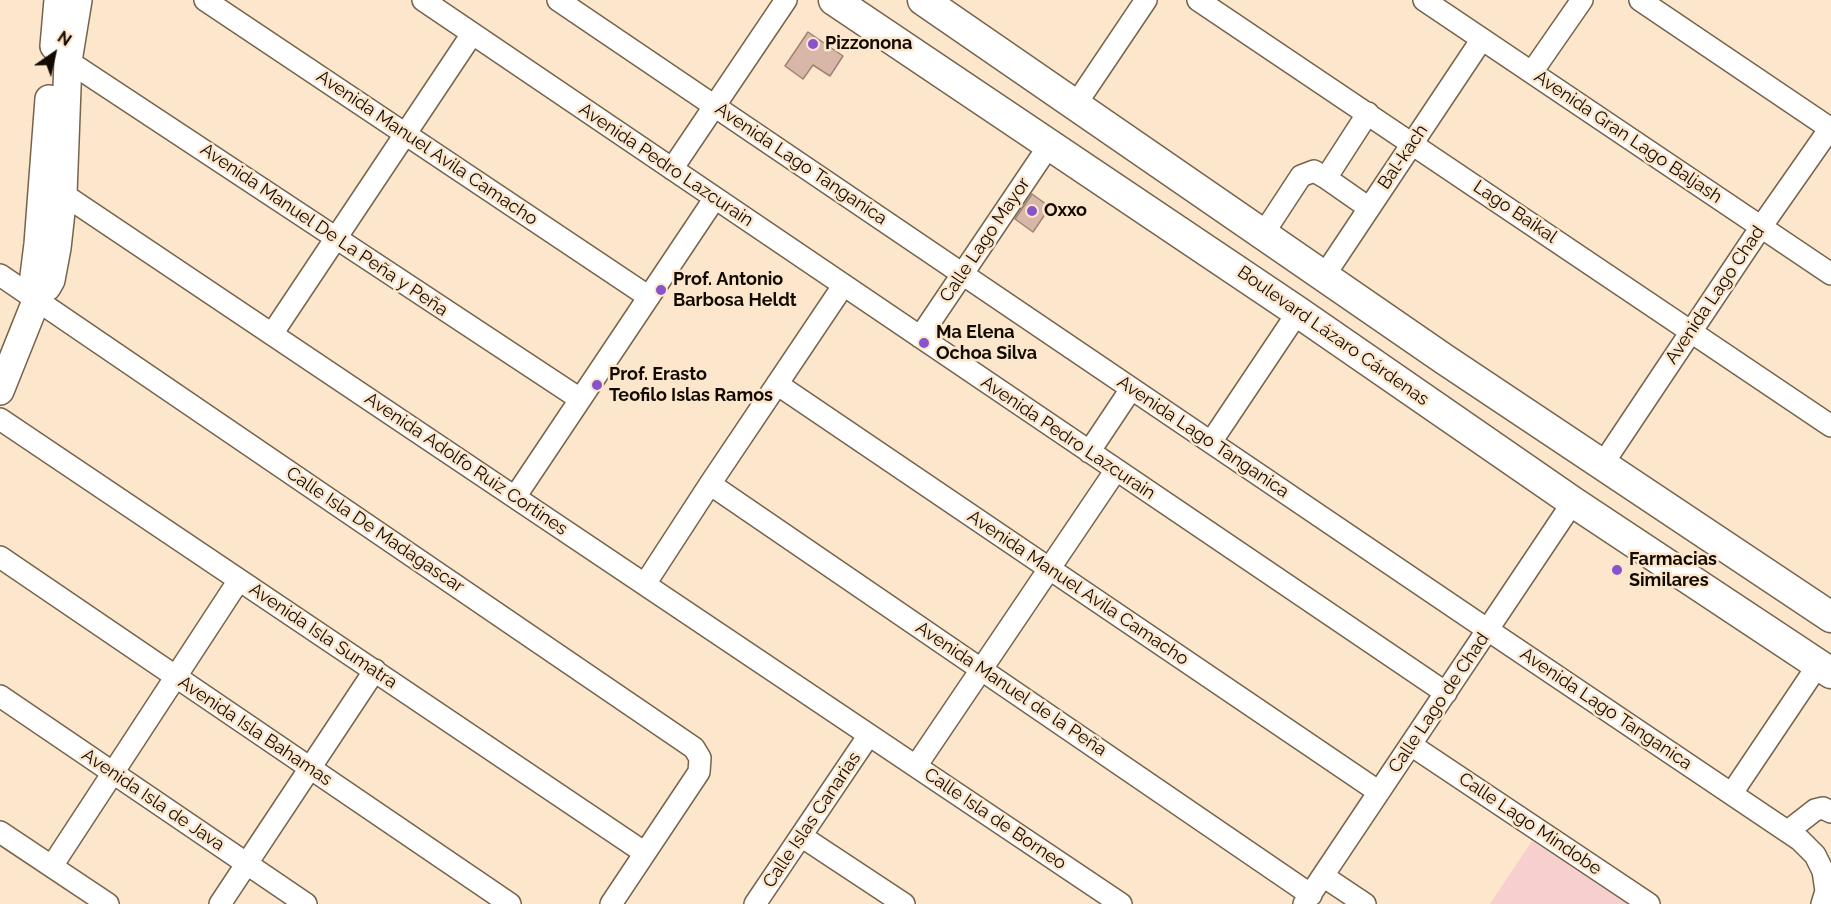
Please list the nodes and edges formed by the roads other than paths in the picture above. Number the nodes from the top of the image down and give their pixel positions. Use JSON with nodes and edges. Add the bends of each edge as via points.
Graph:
{"nodes":[{"id":1,"x":205,"y":0,"type":"edge"},
{"id":2,"x":423,"y":0,"type":"edge"},
{"id":3,"x":558,"y":0,"type":"edge"},
{"id":4,"x":786,"y":0,"type":"edge"},
{"id":5,"x":923,"y":0,"type":"edge"},
{"id":6,"x":1146,"y":0,"type":"edge"},
{"id":7,"x":1198,"y":0,"type":"edge"},
{"id":8,"x":1424,"y":0,"type":"edge"},
{"id":9,"x":1582,"y":0,"type":"edge"},
{"id":10,"x":1640,"y":0,"type":"edge"},
{"id":11,"x":62,"y":1,"type":"edge"},
{"id":12,"x":849,"y":4,"type":"edge"},
{"id":13,"x":448,"y":7,"type":"edge"},
{"id":14,"x":472,"y":34,"type":"junction"},
{"id":15,"x":1482,"y":39,"type":"junction"},
{"id":16,"x":68,"y":61,"type":"junction"},
{"id":17,"x":1532,"y":72,"type":"junction"},
{"id":18,"x":1076,"y":104,"type":"junction"},
{"id":19,"x":714,"y":105,"type":"junction"},
{"id":20,"x":1368,"y":113,"type":"junction"},
{"id":21,"x":1831,"y":128,"type":"edge"},
{"id":22,"x":405,"y":134,"type":"junction"},
{"id":23,"x":1412,"y":142,"type":"junction"},
{"id":24,"x":1050,"y":144,"type":"junction"},
{"id":25,"x":672,"y":169,"type":"junction"},
{"id":26,"x":1326,"y":178,"type":"junction"},
{"id":27,"x":63,"y":194,"type":"junction"},
{"id":28,"x":715,"y":198,"type":"junction"},
{"id":29,"x":1369,"y":208,"type":"junction"},
{"id":30,"x":1761,"y":227,"type":"junction"},
{"id":31,"x":1263,"y":234,"type":"junction"},
{"id":32,"x":336,"y":238,"type":"junction"},
{"id":33,"x":962,"y":274,"type":"junction"},
{"id":34,"x":1831,"y":274,"type":"edge"},
{"id":35,"x":0,"y":275,"type":"edge"},
{"id":36,"x":1324,"y":276,"type":"junction"},
{"id":37,"x":843,"y":286,"type":"junction"},
{"id":38,"x":649,"y":297,"type":"junction"},
{"id":39,"x":43,"y":300,"type":"junction"},
{"id":40,"x":1298,"y":312,"type":"junction"},
{"id":41,"x":1326,"y":331,"type":"junction"},
{"id":42,"x":1690,"y":332,"type":"junction"},
{"id":43,"x":272,"y":334,"type":"junction"},
{"id":44,"x":920,"y":337,"type":"junction"},
{"id":45,"x":1444,"y":359,"type":"junction"},
{"id":46,"x":777,"y":384,"type":"junction"},
{"id":47,"x":1131,"y":389,"type":"junction"},
{"id":48,"x":0,"y":391,"type":"edge"},
{"id":49,"x":580,"y":399,"type":"junction"},
{"id":50,"x":0,"y":419,"type":"edge"},
{"id":51,"x":1831,"y":426,"type":"edge"},
{"id":52,"x":1210,"y":442,"type":"junction"},
{"id":53,"x":1089,"y":452,"type":"junction"},
{"id":54,"x":1602,"y":465,"type":"junction"},
{"id":55,"x":1116,"y":470,"type":"junction"},
{"id":56,"x":710,"y":484,"type":"junction"},
{"id":57,"x":515,"y":497,"type":"junction"},
{"id":58,"x":1573,"y":502,"type":"junction"},
{"id":59,"x":0,"y":557,"type":"edge"},
{"id":60,"x":1050,"y":569,"type":"junction"},
{"id":61,"x":239,"y":580,"type":"junction"},
{"id":62,"x":645,"y":584,"type":"junction"},
{"id":63,"x":1831,"y":617,"type":"edge"},
{"id":64,"x":1488,"y":630,"type":"junction"},
{"id":65,"x":981,"y":668,"type":"junction"},
{"id":66,"x":1825,"y":669,"type":"edge"},
{"id":67,"x":375,"y":670,"type":"junction"},
{"id":68,"x":176,"y":677,"type":"junction"},
{"id":69,"x":1446,"y":693,"type":"junction"},
{"id":70,"x":0,"y":696,"type":"edge"},
{"id":71,"x":869,"y":735,"type":"junction"},
{"id":72,"x":1411,"y":745,"type":"junction"},
{"id":73,"x":916,"y":766,"type":"junction"},
{"id":74,"x":310,"y":768,"type":"junction"},
{"id":75,"x":112,"y":773,"type":"junction"},
{"id":76,"x":1379,"y":792,"type":"junction"},
{"id":77,"x":1732,"y":793,"type":"junction"},
{"id":78,"x":1831,"y":812,"type":"edge"},
{"id":79,"x":1788,"y":831,"type":"junction"},
{"id":80,"x":0,"y":832,"type":"edge"},
{"id":81,"x":801,"y":836,"type":"junction"},
{"id":82,"x":645,"y":853,"type":"junction"},
{"id":83,"x":246,"y":864,"type":"junction"},
{"id":84,"x":52,"y":866,"type":"junction"},
{"id":85,"x":1323,"y":876,"type":"junction"},
{"id":86,"x":1824,"y":898,"type":"edge"},
{"id":87,"x":1308,"y":899,"type":"edge"},
{"id":88,"x":1112,"y":902,"type":"edge"},
{"id":89,"x":108,"y":904,"type":"edge"},
{"id":90,"x":220,"y":904,"type":"edge"},
{"id":91,"x":306,"y":904,"type":"edge"},
{"id":92,"x":510,"y":904,"type":"edge"},
{"id":93,"x":611,"y":904,"type":"edge"},
{"id":94,"x":755,"y":904,"type":"edge"},
{"id":95,"x":904,"y":904,"type":"edge"},
{"id":96,"x":1365,"y":904,"type":"edge"},
{"id":97,"x":1649,"y":904,"type":"edge"}],
"edges":[{"from":1,"to":22,"type":"street","name":"Avenida Manuel Avila Camacho"},
{"from":2,"to":13,"type":"street","name":"Avenida Pedro Lazcurain"},
{"from":3,"to":19,"type":"street","name":"Avenida Lago Tanganica"},
{"from":4,"to":19,"type":"street"},
{"from":5,"to":18,"type":"highway"},
{"from":6,"to":18,"type":"street"},
{"from":7,"to":20,"type":"street","name":"Lago Baikal"},
{"from":8,"to":15,"type":"street","name":"Avenida Gran Lago Baljash"},
{"from":9,"to":17,"type":"street"},
{"from":10,"to":21,"type":"street"},
{"from":11,"to":16,"type":"main road"},
{"from":11,"to":39,"type":"main road","via":[[34,276]]},
{"from":12,"to":24,"type":"highway","name":"Boulevard Lázaro Cárdenas"},
{"from":13,"to":14,"type":"street","name":"Avenida Pedro Lazcurain"},
{"from":14,"to":22,"type":"street"},
{"from":14,"to":25,"type":"street","name":"Avenida Pedro Lazcurain"},
{"from":15,"to":17,"type":"street","name":"Avenida Gran Lago Baljash"},
{"from":15,"to":23,"type":"street","name":"Bal-kach"},
{"from":16,"to":27,"type":"main road"},
{"from":16,"to":32,"type":"street","name":"Avenida Manuel De La Peña y Peña"},
{"from":17,"to":30,"type":"street","name":"Avenida Gran Lago Baljash"},
{"from":18,"to":31,"type":"highway"},
{"from":19,"to":25,"type":"street"},
{"from":19,"to":33,"type":"street","name":"Avenida Lago Tanganica"},
{"from":20,"to":23,"type":"street","name":"Lago Baikal"},
{"from":20,"to":26,"type":"street"},
{"from":21,"to":30,"type":"street","name":"Avenida Lago Chad"},
{"from":22,"to":32,"type":"street"},
{"from":22,"to":38,"type":"street","name":"Avenida Manuel Avila Camacho"},
{"from":23,"to":29,"type":"street","name":"Bal-kach"},
{"from":23,"to":42,"type":"street","name":"Lago Baikal"},
{"from":24,"to":33,"type":"street","name":"Calle Lago Mayor"},
{"from":24,"to":40,"type":"highway","name":"Boulevard Lázaro Cárdenas"},
{"from":25,"to":28,"type":"street","name":"Avenida Pedro Lazcurain"},
{"from":26,"to":29,"type":"street"},
{"from":26,"to":31,"type":"street","via":[[1314,171],[1301,176]]},
{"from":27,"to":39,"type":"main road","via":[[51,280]]},
{"from":27,"to":43,"type":"street","name":"Avenida Adolfo Ruiz Cortines"},
{"from":28,"to":37,"type":"street","name":"Avenida Pedro Lazcurain"},
{"from":28,"to":38,"type":"street"},
{"from":29,"to":36,"type":"street","name":"Bal-kach"},
{"from":30,"to":34,"type":"street","name":"Avenida Gran Lago Baljash"},
{"from":30,"to":42,"type":"street","name":"Avenida Lago Chad"},
{"from":31,"to":36,"type":"highway"},
{"from":32,"to":43,"type":"street"},
{"from":32,"to":49,"type":"street","name":"Avenida Manuel De La Peña y Peña"},
{"from":33,"to":44,"type":"street","name":"Calle Lago Mayor"},
{"from":33,"to":47,"type":"street","name":"Avenida Lago Tanganica"},
{"from":35,"to":39,"type":"street","name":"Calle Isla De Madagascar"},
{"from":36,"to":45,"type":"highway"},
{"from":37,"to":44,"type":"street","name":"Avenida Pedro Lazcurain"},
{"from":37,"to":46,"type":"street"},
{"from":38,"to":49,"type":"street"},
{"from":39,"to":48,"type":"main road"},
{"from":39,"to":82,"type":"street","name":"Calle Isla De Madagascar","via":[[694,748],[700,758],[699,772]]},
{"from":40,"to":41,"type":"highway","name":"Boulevard Lázaro Cárdenas"},
{"from":40,"to":52,"type":"street"},
{"from":41,"to":45,"type":"highway","via":[[1346,336],[1424,377],[1432,375]]},
{"from":41,"to":58,"type":"highway","name":"Boulevard Lázaro Cárdenas"},
{"from":42,"to":51,"type":"street","name":"Lago Baikal"},
{"from":42,"to":54,"type":"street","name":"Avenida Lago Chad"},
{"from":43,"to":57,"type":"street","name":"Avenida Adolfo Ruiz Cortines"},
{"from":44,"to":53,"type":"street","name":"Avenida Pedro Lazcurain"},
{"from":45,"to":54,"type":"highway"},
{"from":46,"to":56,"type":"street"},
{"from":46,"to":60,"type":"street","name":"Avenida Manuel Avila Camacho"},
{"from":47,"to":52,"type":"street","name":"Avenida Lago Tanganica"},
{"from":47,"to":53,"type":"street"},
{"from":49,"to":57,"type":"street"},
{"from":50,"to":61,"type":"street","name":"Avenida Isla Sumatra"},
{"from":52,"to":64,"type":"street","name":"Avenida Lago Tanganica"},
{"from":53,"to":55,"type":"street","name":"Avenida Pedro Lazcurain"},
{"from":54,"to":63,"type":"highway"},
{"from":55,"to":60,"type":"street"},
{"from":55,"to":69,"type":"street","name":"Avenida Pedro Lazcurain"},
{"from":56,"to":62,"type":"street"},
{"from":56,"to":65,"type":"street","name":"Avenida Manuel de la Peña"},
{"from":57,"to":62,"type":"street","name":"Avenida Adolfo Ruiz Cortines"},
{"from":58,"to":64,"type":"street","name":"Calle Lago de Chad"},
{"from":58,"to":66,"type":"highway","name":"Boulevard Lázaro Cárdenas"},
{"from":59,"to":68,"type":"street","name":"Avenida Isla Bahamas"},
{"from":60,"to":65,"type":"street"},
{"from":60,"to":76,"type":"street","name":"Avenida Manuel Avila Camacho"},
{"from":61,"to":67,"type":"street","name":"Avenida Isla Sumatra"},
{"from":61,"to":68,"type":"street"},
{"from":62,"to":71,"type":"street","name":"Avenida Adolfo Ruiz Cortines"},
{"from":64,"to":69,"type":"street","name":"Calle Lago de Chad"},
{"from":64,"to":77,"type":"street","name":"Avenida Lago Tanganica"},
{"from":65,"to":73,"type":"street"},
{"from":65,"to":87,"type":"street","name":"Avenida Manuel de la Peña"},
{"from":66,"to":77,"type":"street"},
{"from":67,"to":74,"type":"street"},
{"from":67,"to":82,"type":"street","name":"Avenida Isla Sumatra"},
{"from":68,"to":74,"type":"street","name":"Avenida Isla Bahamas"},
{"from":68,"to":75,"type":"street"},
{"from":69,"to":72,"type":"street","name":"Calle Lago de Chad"},
{"from":70,"to":75,"type":"street","name":"Avenida Isla de Java"},
{"from":71,"to":73,"type":"street","name":"Calle Isla de Borneo"},
{"from":71,"to":81,"type":"street","name":"Calle Islas Canarias"},
{"from":72,"to":76,"type":"street","name":"Calle Lago de Chad"},
{"from":72,"to":97,"type":"street","name":"Calle Lago Mindobe"},
{"from":73,"to":88,"type":"street","name":"Calle Isla de Borneo"},
{"from":74,"to":83,"type":"street"},
{"from":74,"to":92,"type":"street","name":"Avenida Isla Bahamas"},
{"from":75,"to":83,"type":"street","name":"Avenida Isla de Java"},
{"from":75,"to":84,"type":"street"},
{"from":76,"to":85,"type":"street","name":"Calle Lago de Chad"},
{"from":77,"to":79,"type":"street","name":"Avenida Lago Tanganica"},
{"from":78,"to":79,"type":"street","via":[[1815,810]]},
{"from":79,"to":86,"type":"street","name":"Avenida Lago Tanganica","via":[[1815,855],[1823,871]]},
{"from":80,"to":84,"type":"street"},
{"from":81,"to":94,"type":"street","name":"Calle Islas Canarias"},
{"from":81,"to":95,"type":"street"},
{"from":82,"to":93,"type":"street"},
{"from":83,"to":90,"type":"street"},
{"from":83,"to":91,"type":"street","name":"Avenida Isla de Java"},
{"from":84,"to":89,"type":"street"},
{"from":85,"to":87,"type":"street","name":"Calle Lago de Chad"},
{"from":85,"to":96,"type":"street"}]}
